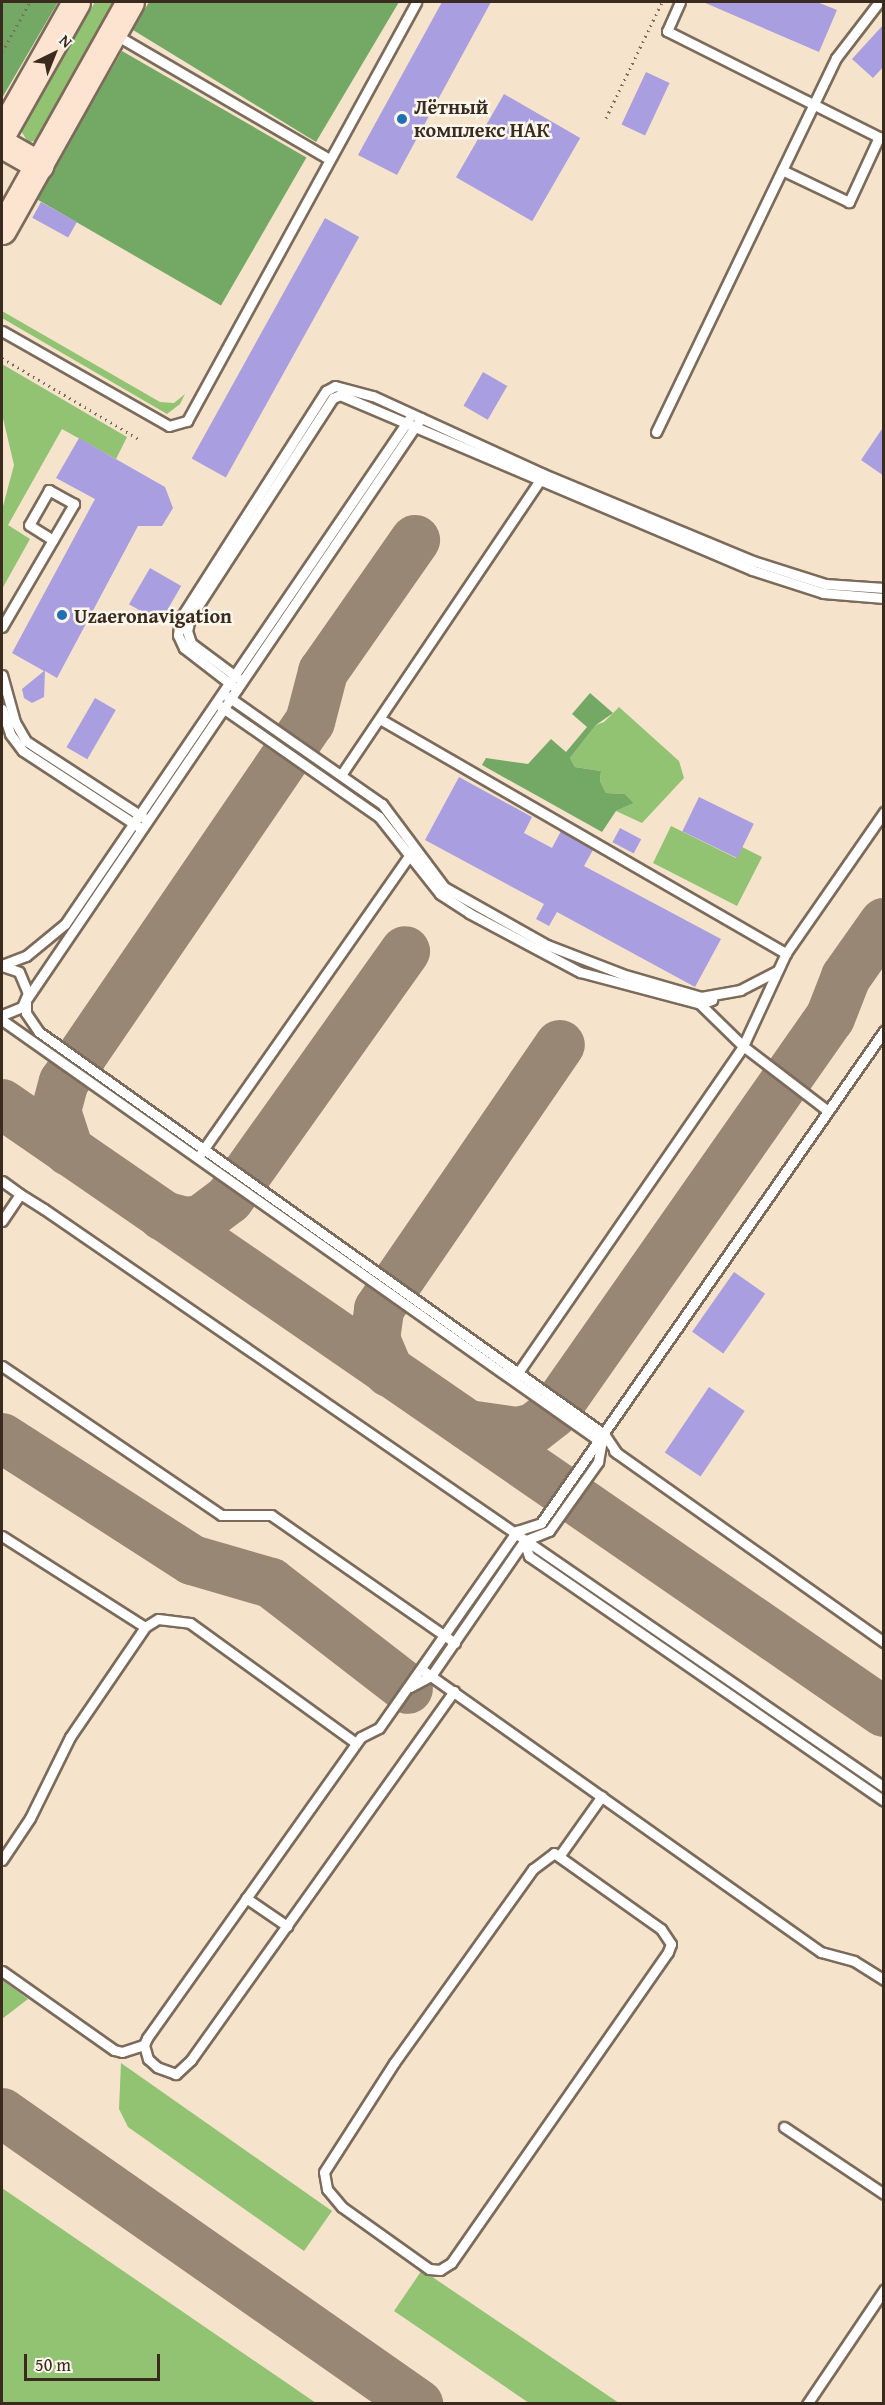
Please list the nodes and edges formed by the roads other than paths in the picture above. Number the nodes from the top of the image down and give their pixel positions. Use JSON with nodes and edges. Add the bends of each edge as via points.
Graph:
{"nodes":[{"id":1,"x":76,"y":2,"type":"edge"},
{"id":2,"x":130,"y":2,"type":"edge"},
{"id":3,"x":416,"y":2,"type":"edge"},
{"id":4,"x":680,"y":2,"type":"edge"},
{"id":5,"x":879,"y":2,"type":"edge"},
{"id":6,"x":112,"y":33,"type":"junction"},
{"id":7,"x":814,"y":105,"type":"junction"},
{"id":8,"x":2,"y":133,"type":"edge"},
{"id":9,"x":2,"y":144,"type":"edge"},
{"id":10,"x":329,"y":159,"type":"junction"},
{"id":11,"x":39,"y":165,"type":"junction"},
{"id":12,"x":782,"y":170,"type":"junction"},
{"id":13,"x":2,"y":230,"type":"edge"},
{"id":14,"x":2,"y":331,"type":"edge"},
{"id":15,"x":414,"y":420,"type":"junction"},
{"id":16,"x":656,"y":432,"type":"dead end"},
{"id":17,"x":541,"y":477,"type":"junction"},
{"id":18,"x":52,"y":540,"type":"junction"},
{"id":19,"x":884,"y":588,"type":"edge"},
{"id":20,"x":884,"y":598,"type":"edge"},
{"id":21,"x":2,"y":627,"type":"edge"},
{"id":22,"x":2,"y":675,"type":"edge"},
{"id":23,"x":236,"y":682,"type":"junction"},
{"id":24,"x":227,"y":695,"type":"junction"},
{"id":25,"x":220,"y":706,"type":"junction"},
{"id":26,"x":2,"y":709,"type":"edge"},
{"id":27,"x":381,"y":718,"type":"junction"},
{"id":28,"x":341,"y":775,"type":"junction"},
{"id":29,"x":884,"y":812,"type":"edge"},
{"id":30,"x":144,"y":818,"type":"junction"},
{"id":31,"x":138,"y":827,"type":"junction"},
{"id":32,"x":412,"y":852,"type":"junction"},
{"id":33,"x":786,"y":953,"type":"junction"},
{"id":34,"x":2,"y":966,"type":"edge"},
{"id":35,"x":777,"y":971,"type":"junction"},
{"id":36,"x":740,"y":990,"type":"junction"},
{"id":37,"x":680,"y":991,"type":"junction"},
{"id":38,"x":26,"y":1000,"type":"junction"},
{"id":39,"x":701,"y":1004,"type":"junction"},
{"id":40,"x":2,"y":1017,"type":"edge"},
{"id":41,"x":884,"y":1031,"type":"edge"},
{"id":42,"x":743,"y":1046,"type":"junction"},
{"id":43,"x":828,"y":1111,"type":"junction"},
{"id":44,"x":201,"y":1153,"type":"junction"},
{"id":45,"x":2,"y":1181,"type":"edge"},
{"id":46,"x":20,"y":1194,"type":"junction"},
{"id":47,"x":2,"y":1221,"type":"edge"},
{"id":48,"x":2,"y":1366,"type":"edge"},
{"id":49,"x":515,"y":1376,"type":"junction"},
{"id":50,"x":602,"y":1439,"type":"junction"},
{"id":51,"x":517,"y":1531,"type":"junction"},
{"id":52,"x":2,"y":1536,"type":"edge"},
{"id":53,"x":524,"y":1541,"type":"junction"},
{"id":54,"x":145,"y":1627,"type":"junction"},
{"id":55,"x":446,"y":1636,"type":"junction"},
{"id":56,"x":884,"y":1642,"type":"edge"},
{"id":57,"x":455,"y":1643,"type":"junction"},
{"id":58,"x":421,"y":1669,"type":"junction"},
{"id":59,"x":431,"y":1676,"type":"junction"},
{"id":60,"x":408,"y":1689,"type":"junction"},
{"id":61,"x":453,"y":1691,"type":"junction"},
{"id":62,"x":356,"y":1743,"type":"junction"},
{"id":63,"x":884,"y":1786,"type":"edge"},
{"id":64,"x":602,"y":1796,"type":"junction"},
{"id":65,"x":884,"y":1801,"type":"edge"},
{"id":66,"x":560,"y":1855,"type":"junction"},
{"id":67,"x":2,"y":1860,"type":"edge"},
{"id":68,"x":246,"y":1898,"type":"junction"},
{"id":69,"x":287,"y":1926,"type":"junction"},
{"id":70,"x":2,"y":1971,"type":"edge"},
{"id":71,"x":884,"y":1980,"type":"edge"},
{"id":72,"x":144,"y":2045,"type":"junction"},
{"id":73,"x":784,"y":2127,"type":"dead end"},
{"id":74,"x":884,"y":2193,"type":"edge"},
{"id":75,"x":884,"y":2290,"type":"edge"},
{"id":76,"x":807,"y":2403,"type":"edge"}],
"edges":[{"from":1,"to":8,"type":"main road"},
{"from":2,"to":6,"type":"main road"},
{"from":3,"to":10,"type":"lane"},
{"from":4,"to":7,"type":"lane","via":[[667,31]]},
{"from":5,"to":7,"type":"lane","via":[[836,58]]},
{"from":6,"to":10,"type":"lane"},
{"from":6,"to":11,"type":"main road"},
{"from":7,"to":12,"type":"lane"},
{"from":7,"to":12,"type":"lane","via":[[879,137],[849,202]]},
{"from":9,"to":11,"type":"main road"},
{"from":10,"to":14,"type":"lane","via":[[195,411],[182,424],[169,426]]},
{"from":11,"to":13,"type":"main road"},
{"from":12,"to":16,"type":"lane"},
{"from":15,"to":17,"type":"lane"},
{"from":15,"to":23,"type":"lane"},
{"from":15,"to":23,"type":"lane","via":[[351,398],[333,398],[190,618],[187,631],[191,643]]},
{"from":17,"to":19,"type":"lane","via":[[775,568],[825,584]]},
{"from":17,"to":20,"type":"lane","via":[[752,570],[823,593]]},
{"from":17,"to":27,"type":"lane"},
{"from":18,"to":18,"type":"lane","via":[[74,504],[49,490],[29,525]]},
{"from":18,"to":21,"type":"lane"},
{"from":22,"to":30,"type":"lane","via":[[15,723],[26,741]]},
{"from":23,"to":24,"type":"lane"},
{"from":24,"to":25,"type":"lane"},
{"from":24,"to":28,"type":"lane"},
{"from":25,"to":30,"type":"lane"},
{"from":25,"to":32,"type":"lane","via":[[379,817]]},
{"from":26,"to":31,"type":"lane","via":[[10,735],[23,751]]},
{"from":27,"to":28,"type":"lane"},
{"from":27,"to":33,"type":"lane"},
{"from":28,"to":32,"type":"lane","via":[[382,804]]},
{"from":29,"to":33,"type":"lane"},
{"from":30,"to":31,"type":"lane"},
{"from":31,"to":34,"type":"lane","via":[[65,924],[32,952]]},
{"from":31,"to":38,"type":"lane"},
{"from":32,"to":37,"type":"lane","via":[[444,887],[547,945],[583,961]]},
{"from":32,"to":39,"type":"lane","via":[[440,894],[546,955],[617,984]]},
{"from":32,"to":44,"type":"lane"},
{"from":33,"to":35,"type":"lane"},
{"from":34,"to":38,"type":"lane","via":[[24,978]]},
{"from":35,"to":36,"type":"lane"},
{"from":35,"to":42,"type":"lane"},
{"from":36,"to":37,"type":"lane","via":[[701,997]]},
{"from":36,"to":39,"type":"lane"},
{"from":37,"to":39,"type":"lane"},
{"from":38,"to":40,"type":"lane","via":[[16,1012]]},
{"from":38,"to":44,"type":"lane","via":[[27,1016],[39,1032]]},
{"from":39,"to":42,"type":"lane"},
{"from":40,"to":44,"type":"lane"},
{"from":41,"to":43,"type":"lane"},
{"from":42,"to":43,"type":"lane"},
{"from":42,"to":49,"type":"lane"},
{"from":43,"to":50,"type":"lane"},
{"from":44,"to":49,"type":"lane"},
{"from":45,"to":46,"type":"lane"},
{"from":46,"to":47,"type":"lane"},
{"from":46,"to":51,"type":"lane"},
{"from":48,"to":55,"type":"lane","via":[[221,1515],[271,1515]]},
{"from":49,"to":50,"type":"lane"},
{"from":50,"to":51,"type":"lane","via":[[541,1523]]},
{"from":50,"to":53,"type":"lane","via":[[598,1462],[549,1531]]},
{"from":50,"to":56,"type":"lane"},
{"from":51,"to":53,"type":"lane"},
{"from":51,"to":55,"type":"lane"},
{"from":52,"to":54,"type":"lane"},
{"from":53,"to":57,"type":"lane"},
{"from":53,"to":63,"type":"lane"},
{"from":53,"to":65,"type":"lane","via":[[528,1556]]},
{"from":54,"to":62,"type":"lane","via":[[159,1619],[190,1623]]},
{"from":54,"to":67,"type":"lane","via":[[57,1758],[30,1818]]},
{"from":55,"to":57,"type":"lane"},
{"from":55,"to":58,"type":"lane"},
{"from":57,"to":59,"type":"lane"},
{"from":58,"to":59,"type":"lane"},
{"from":58,"to":60,"type":"lane"},
{"from":59,"to":60,"type":"lane"},
{"from":59,"to":61,"type":"lane"},
{"from":60,"to":62,"type":"lane","via":[[379,1728]]},
{"from":61,"to":64,"type":"lane"},
{"from":61,"to":69,"type":"lane"},
{"from":62,"to":68,"type":"lane"},
{"from":64,"to":66,"type":"lane"},
{"from":64,"to":71,"type":"lane","via":[[802,1938],[829,1955],[854,1961]]},
{"from":66,"to":66,"type":"lane","via":[[547,1856],[533,1869],[394,2063],[324,2172],[327,2189],[342,2207],[429,2269],[440,2270],[451,2263],[668,1952],[670,1944],[661,1929]]},
{"from":68,"to":69,"type":"lane"},
{"from":68,"to":72,"type":"lane"},
{"from":69,"to":72,"type":"lane","via":[[180,2073],[170,2075],[157,2067],[148,2059]]},
{"from":70,"to":72,"type":"lane","via":[[114,2050]]},
{"from":73,"to":74,"type":"lane"},
{"from":75,"to":76,"type":"lane"}]}
